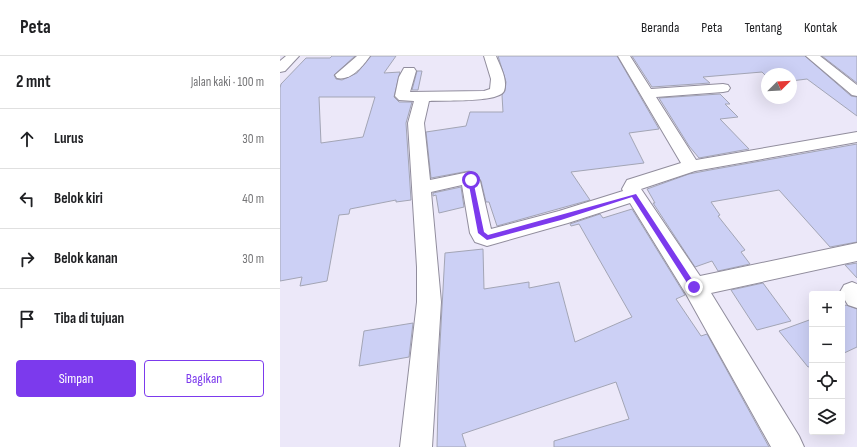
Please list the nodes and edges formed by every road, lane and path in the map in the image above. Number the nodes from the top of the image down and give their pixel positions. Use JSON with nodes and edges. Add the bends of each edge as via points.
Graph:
{"nodes":[{"id":1,"x":293,"y":56,"type":"edge"},
{"id":2,"x":364,"y":56,"type":"edge"},
{"id":3,"x":490,"y":56,"type":"edge"},
{"id":4,"x":624,"y":56,"type":"edge"},
{"id":5,"x":812,"y":56,"type":"edge"},
{"id":6,"x":280,"y":68,"type":"edge"},
{"id":7,"x":409,"y":71,"type":"dead end"},
{"id":8,"x":342,"y":75,"type":"dead end"},
{"id":9,"x":723,"y":88,"type":"dead end"},
{"id":10,"x":857,"y":92,"type":"edge"},
{"id":11,"x":648,"y":93,"type":"junction"},
{"id":12,"x":423,"y":97,"type":"junction"},
{"id":13,"x":857,"y":137,"type":"edge"},
{"id":14,"x":692,"y":166,"type":"junction"},
{"id":15,"x":422,"y":188,"type":"junction"},
{"id":16,"x":634,"y":195,"type":"junction"},
{"id":17,"x":857,"y":252,"type":"edge"},
{"id":18,"x":694,"y":287,"type":"junction"},
{"id":19,"x":416,"y":447,"type":"edge"},
{"id":20,"x":788,"y":447,"type":"edge"}],
"edges":[{"from":1,"to":6,"type":"street"},
{"from":2,"to":8,"type":"street"},
{"from":3,"to":12,"type":"street","via":[[498,79],[497,91],[485,95]]},
{"from":4,"to":11,"type":"street"},
{"from":5,"to":10,"type":"street"},
{"from":7,"to":12,"type":"street","via":[[402,96]]},
{"from":9,"to":11,"type":"street"},
{"from":11,"to":14,"type":"street"},
{"from":12,"to":15,"type":"street","via":[[416,123]]},
{"from":13,"to":14,"type":"street"},
{"from":14,"to":16,"type":"street","via":[[634,184],[631,189]]},
{"from":15,"to":16,"type":"street","via":[[469,178],[481,233],[487,238]]},
{"from":15,"to":19,"type":"street","via":[[429,302]]},
{"from":16,"to":18,"type":"street"},
{"from":17,"to":18,"type":"street"},
{"from":18,"to":20,"type":"street"}]}
